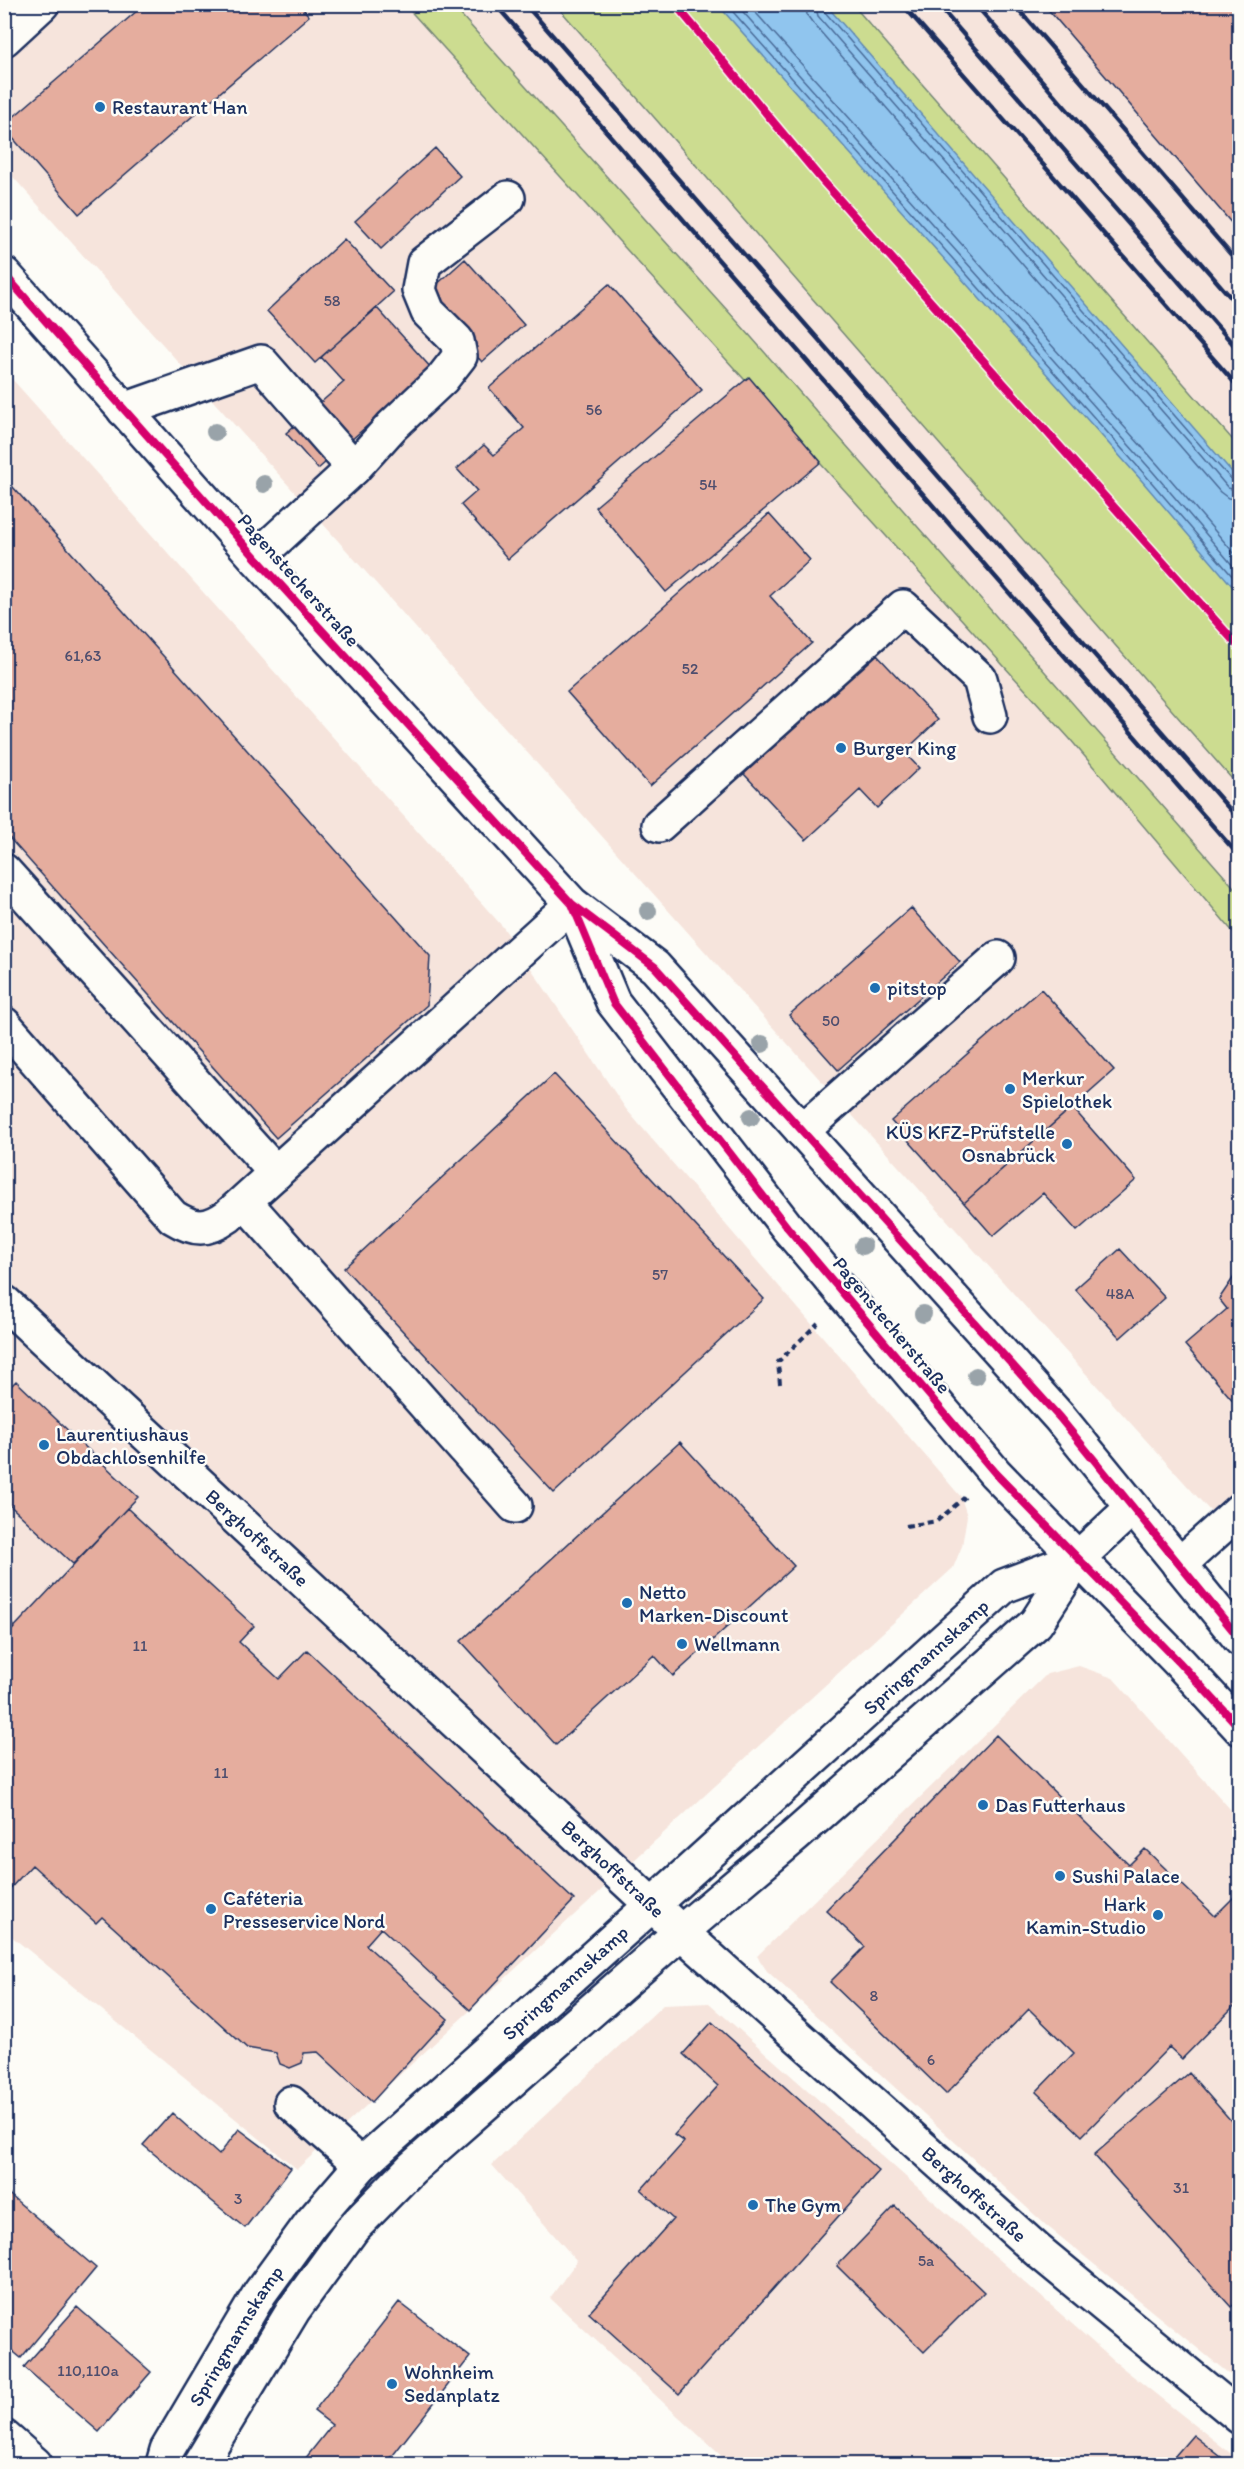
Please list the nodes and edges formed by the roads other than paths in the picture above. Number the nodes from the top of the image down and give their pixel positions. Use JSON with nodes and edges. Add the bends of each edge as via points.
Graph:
{"nodes":[{"id":1,"x":42,"y":4,"type":"edge"},
{"id":2,"x":4,"y":39,"type":"edge"},
{"id":3,"x":508,"y":198,"type":"dead end"},
{"id":4,"x":4,"y":274,"type":"edge"},
{"id":5,"x":124,"y":410,"type":"junction"},
{"id":6,"x":354,"y":468,"type":"junction"},
{"id":7,"x":256,"y":558,"type":"junction"},
{"id":8,"x":990,"y":716,"type":"dead end"},
{"id":9,"x":659,"y":825,"type":"dead end"},
{"id":10,"x":4,"y":871,"type":"edge"},
{"id":11,"x":572,"y":904,"type":"junction"},
{"id":12,"x":998,"y":958,"type":"dead end"},
{"id":13,"x":4,"y":1024,"type":"edge"},
{"id":14,"x":802,"y":1131,"type":"junction"},
{"id":15,"x":276,"y":1173,"type":"junction"},
{"id":16,"x":244,"y":1202,"type":"junction"},
{"id":17,"x":4,"y":1302,"type":"edge"},
{"id":18,"x":515,"y":1506,"type":"dead end"},
{"id":19,"x":1132,"y":1508,"type":"junction"},
{"id":20,"x":1239,"y":1510,"type":"edge"},
{"id":21,"x":1078,"y":1558,"type":"junction"},
{"id":22,"x":1179,"y":1565,"type":"junction"},
{"id":23,"x":1239,"y":1639,"type":"edge"},
{"id":24,"x":1239,"y":1728,"type":"edge"},
{"id":25,"x":652,"y":1905,"type":"junction"},
{"id":26,"x":681,"y":1932,"type":"junction"},
{"id":27,"x":291,"y":2103,"type":"dead end"},
{"id":28,"x":361,"y":2165,"type":"junction"},
{"id":29,"x":1239,"y":2417,"type":"edge"},
{"id":30,"x":4,"y":2438,"type":"edge"},
{"id":31,"x":35,"y":2464,"type":"edge"},
{"id":32,"x":163,"y":2464,"type":"edge"},
{"id":33,"x":200,"y":2464,"type":"edge"}],
"edges":[{"from":1,"to":2,"type":"street"},
{"from":3,"to":6,"type":"street","via":[[424,263],[419,290],[428,312],[457,341],[460,356]]},
{"from":4,"to":5,"type":"street","name":"Pagenstecherstraße"},
{"from":5,"to":6,"type":"street","via":[[261,362]]},
{"from":5,"to":7,"type":"street","name":"Pagenstecherstraße"},
{"from":6,"to":7,"type":"street"},
{"from":7,"to":11,"type":"street","name":"Pagenstecherstraße"},
{"from":8,"to":9,"type":"street","via":[[980,679],[903,607]]},
{"from":10,"to":15,"type":"street"},
{"from":11,"to":14,"type":"street","name":"Pagenstecherstraße","via":[[655,967]]},
{"from":11,"to":15,"type":"street"},
{"from":11,"to":21,"type":"street","name":"Pagenstecherstraße","via":[[613,1002],[787,1227],[994,1473]]},
{"from":12,"to":14,"type":"street"},
{"from":13,"to":16,"type":"street","via":[[173,1217],[193,1227],[215,1226]]},
{"from":14,"to":19,"type":"street","name":"Pagenstecherstraße","via":[[1060,1418]]},
{"from":15,"to":16,"type":"street"},
{"from":16,"to":18,"type":"street"},
{"from":17,"to":25,"type":"street","name":"Berghoffstraße"},
{"from":19,"to":21,"type":"street","name":"Springmannskamp"},
{"from":19,"to":22,"type":"street","name":"Pagenstecherstraße"},
{"from":20,"to":22,"type":"street"},
{"from":21,"to":24,"type":"street","name":"Pagenstecherstraße"},
{"from":21,"to":25,"type":"street","name":"Springmannskamp","via":[[1004,1586]]},
{"from":21,"to":26,"type":"street","name":"Springmannskamp","via":[[1036,1623]]},
{"from":22,"to":23,"type":"street","name":"Pagenstecherstraße"},
{"from":25,"to":26,"type":"street","name":"Berghoffstraße"},
{"from":25,"to":28,"type":"street","name":"Springmannskamp"},
{"from":26,"to":29,"type":"street","name":"Berghoffstraße","via":[[1037,2250]]},
{"from":26,"to":33,"type":"street","name":"Springmannskamp","via":[[412,2168],[353,2228],[294,2309]]},
{"from":27,"to":28,"type":"street"},
{"from":28,"to":32,"type":"street","name":"Springmannskamp","via":[[311,2223],[260,2293],[167,2450]]},
{"from":30,"to":31,"type":"street"}]}
